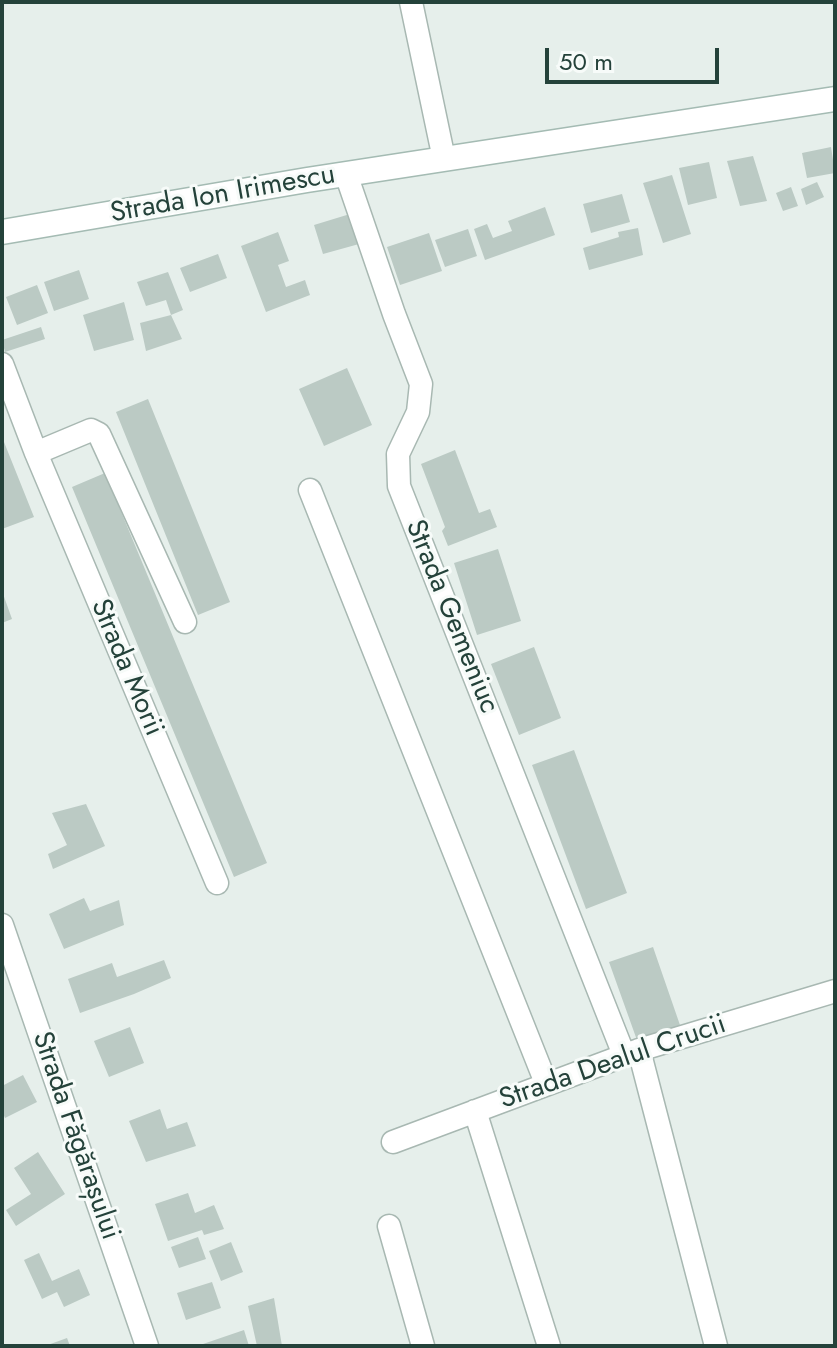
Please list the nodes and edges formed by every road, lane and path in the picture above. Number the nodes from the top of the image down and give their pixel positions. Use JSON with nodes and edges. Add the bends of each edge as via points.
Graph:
{"nodes":[{"id":1,"x":411,"y":2,"type":"edge"},
{"id":2,"x":835,"y":99,"type":"edge"},
{"id":3,"x":444,"y":159,"type":"junction"},
{"id":4,"x":346,"y":174,"type":"junction"},
{"id":5,"x":2,"y":232,"type":"edge"},
{"id":6,"x":2,"y":364,"type":"edge"},
{"id":7,"x":36,"y":453,"type":"junction"},
{"id":8,"x":310,"y":490,"type":"dead end"},
{"id":9,"x":185,"y":622,"type":"dead end"},
{"id":10,"x":217,"y":883,"type":"dead end"},
{"id":11,"x":3,"y":934,"type":"edge"},
{"id":12,"x":835,"y":991,"type":"edge"},
{"id":13,"x":631,"y":1052,"type":"junction"},
{"id":14,"x":546,"y":1083,"type":"junction"},
{"id":15,"x":475,"y":1111,"type":"junction"},
{"id":16,"x":393,"y":1142,"type":"dead end"},
{"id":17,"x":389,"y":1226,"type":"dead end"},
{"id":18,"x":147,"y":1346,"type":"edge"},
{"id":19,"x":423,"y":1346,"type":"edge"},
{"id":20,"x":549,"y":1346,"type":"edge"},
{"id":21,"x":716,"y":1346,"type":"edge"}],
"edges":[{"from":1,"to":3,"type":"street"},
{"from":2,"to":3,"type":"main road","name":"Strada Ion Irimescu"},
{"from":3,"to":4,"type":"main road","name":"Strada Ion Irimescu"},
{"from":4,"to":5,"type":"main road","name":"Strada Ion Irimescu"},
{"from":4,"to":13,"type":"street","name":"Strada Gemeniuc","via":[[421,384],[418,412],[398,454],[399,486]]},
{"from":6,"to":7,"type":"street","name":"Strada Morii"},
{"from":7,"to":9,"type":"street","via":[[91,430],[99,434]]},
{"from":7,"to":10,"type":"street","name":"Strada Morii"},
{"from":8,"to":14,"type":"street"},
{"from":11,"to":18,"type":"street","name":"Strada Făgărașului"},
{"from":12,"to":13,"type":"street","name":"Strada Dealul Crucii"},
{"from":13,"to":14,"type":"street","name":"Strada Dealul Crucii"},
{"from":13,"to":21,"type":"street","name":"Strada Gemeniuc"},
{"from":14,"to":15,"type":"street","name":"Strada Dealul Crucii"},
{"from":15,"to":16,"type":"street","name":"Strada Dealul Crucii"},
{"from":15,"to":20,"type":"street"},
{"from":17,"to":19,"type":"street"}]}
